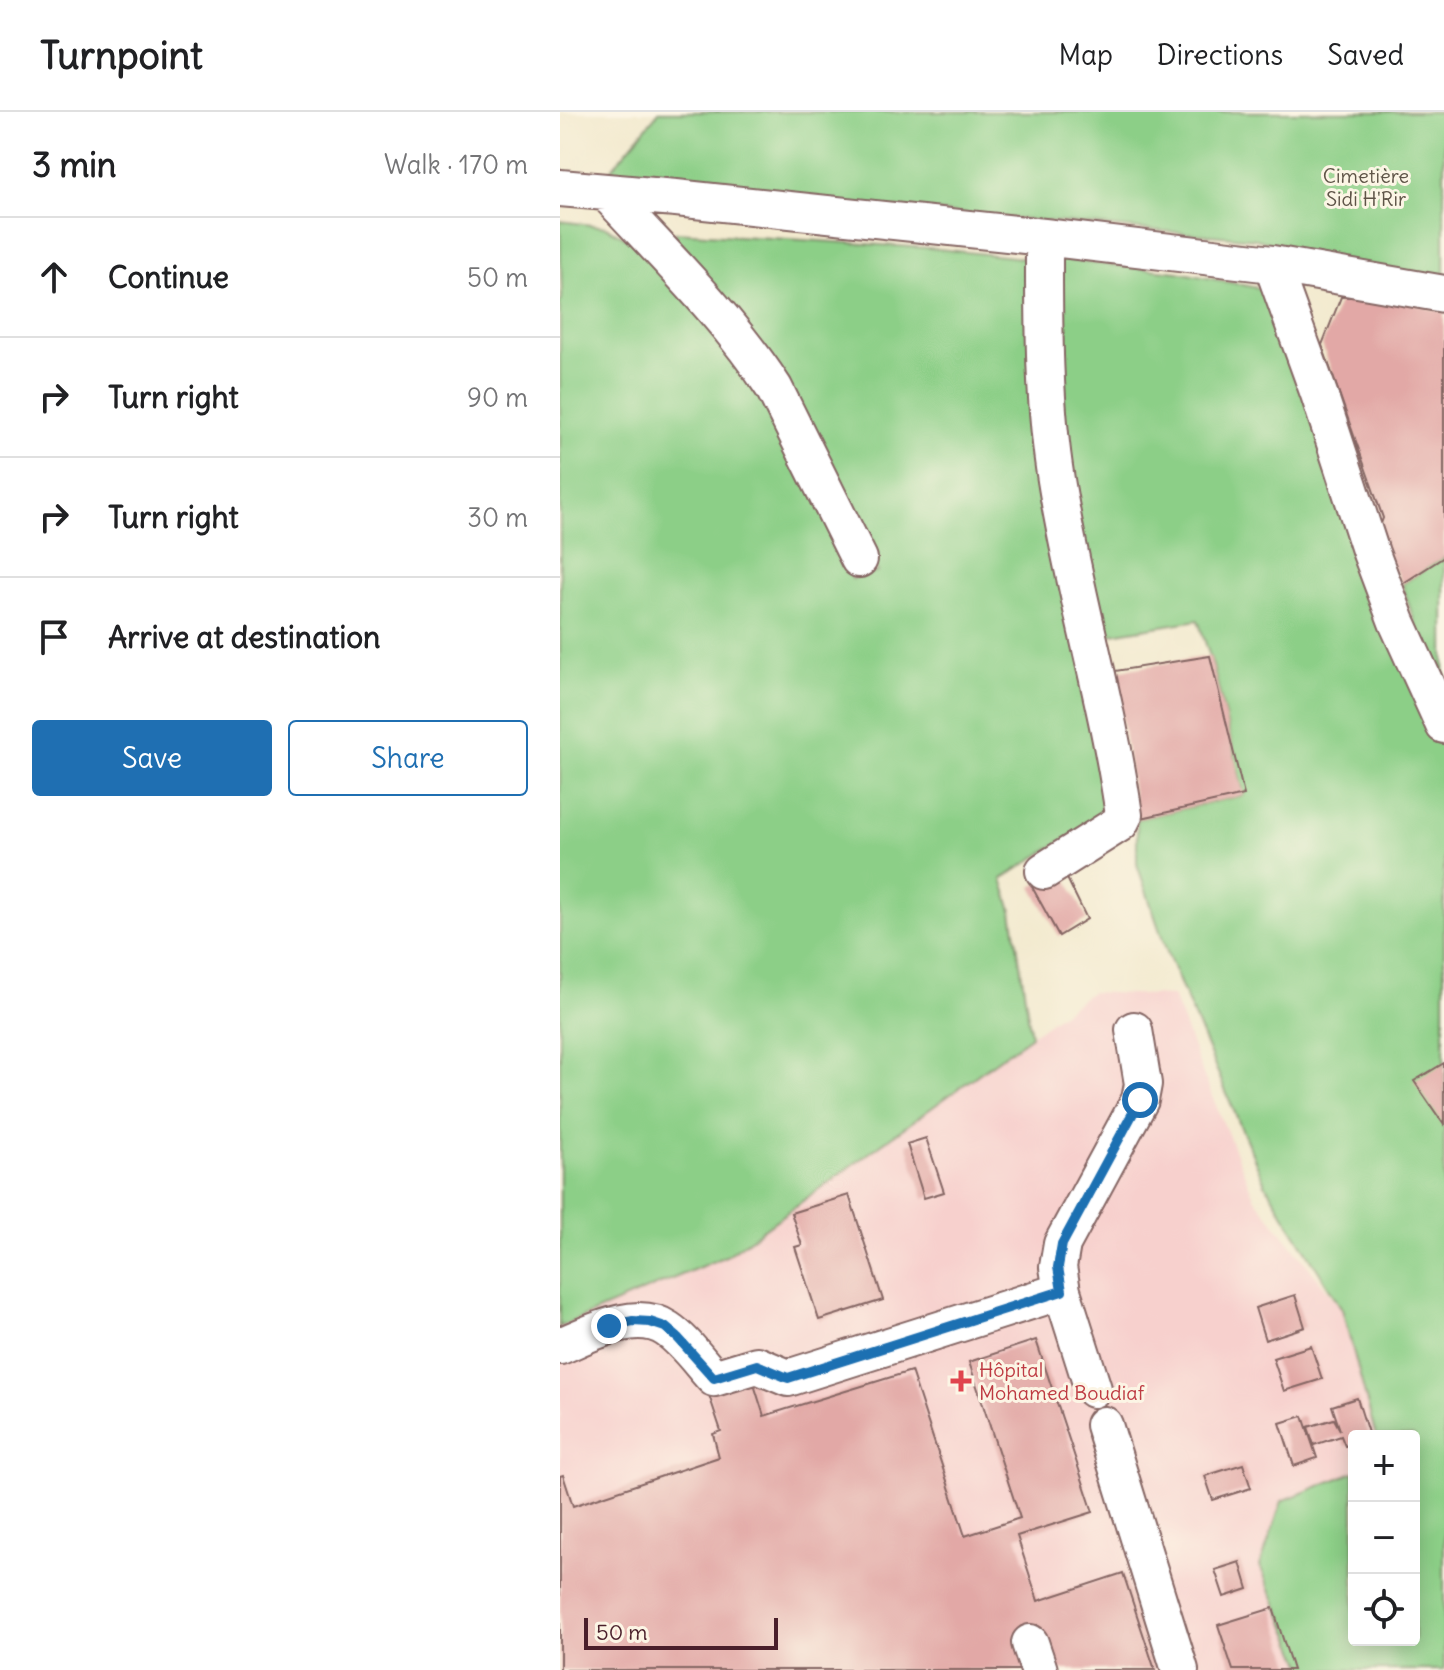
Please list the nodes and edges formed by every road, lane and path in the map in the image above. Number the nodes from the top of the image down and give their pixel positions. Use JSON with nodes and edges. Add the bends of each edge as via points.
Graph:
{"nodes":[{"id":1,"x":560,"y":188,"type":"edge"},
{"id":2,"x":606,"y":192,"type":"junction"},
{"id":3,"x":1044,"y":237,"type":"junction"},
{"id":4,"x":1272,"y":264,"type":"junction"},
{"id":5,"x":1444,"y":294,"type":"edge"},
{"id":6,"x":859,"y":559,"type":"dead end"},
{"id":7,"x":1444,"y":725,"type":"edge"},
{"id":8,"x":1044,"y":871,"type":"dead end"},
{"id":9,"x":1134,"y":1030,"type":"dead end"},
{"id":10,"x":1062,"y":1291,"type":"junction"},
{"id":11,"x":560,"y":1346,"type":"edge"},
{"id":12,"x":1093,"y":1389,"type":"dead end"},
{"id":13,"x":1104,"y":1425,"type":"dead end"},
{"id":14,"x":1180,"y":1670,"type":"edge"}],
"edges":[{"from":1,"to":2,"type":"street"},
{"from":2,"to":3,"type":"street"},
{"from":2,"to":6,"type":"street","via":[[759,365]]},
{"from":3,"to":4,"type":"street"},
{"from":3,"to":8,"type":"street","via":[[1046,385],[1056,479],[1124,815],[1120,823]]},
{"from":4,"to":5,"type":"street"},
{"from":4,"to":7,"type":"street","via":[[1371,553]]},
{"from":9,"to":10,"type":"street","via":[[1143,1084],[1140,1100],[1062,1244]]},
{"from":10,"to":11,"type":"street","via":[[788,1378],[757,1365],[714,1378],[678,1338],[650,1322],[609,1326]]},
{"from":10,"to":12,"type":"street"},
{"from":13,"to":14,"type":"street"}]}
